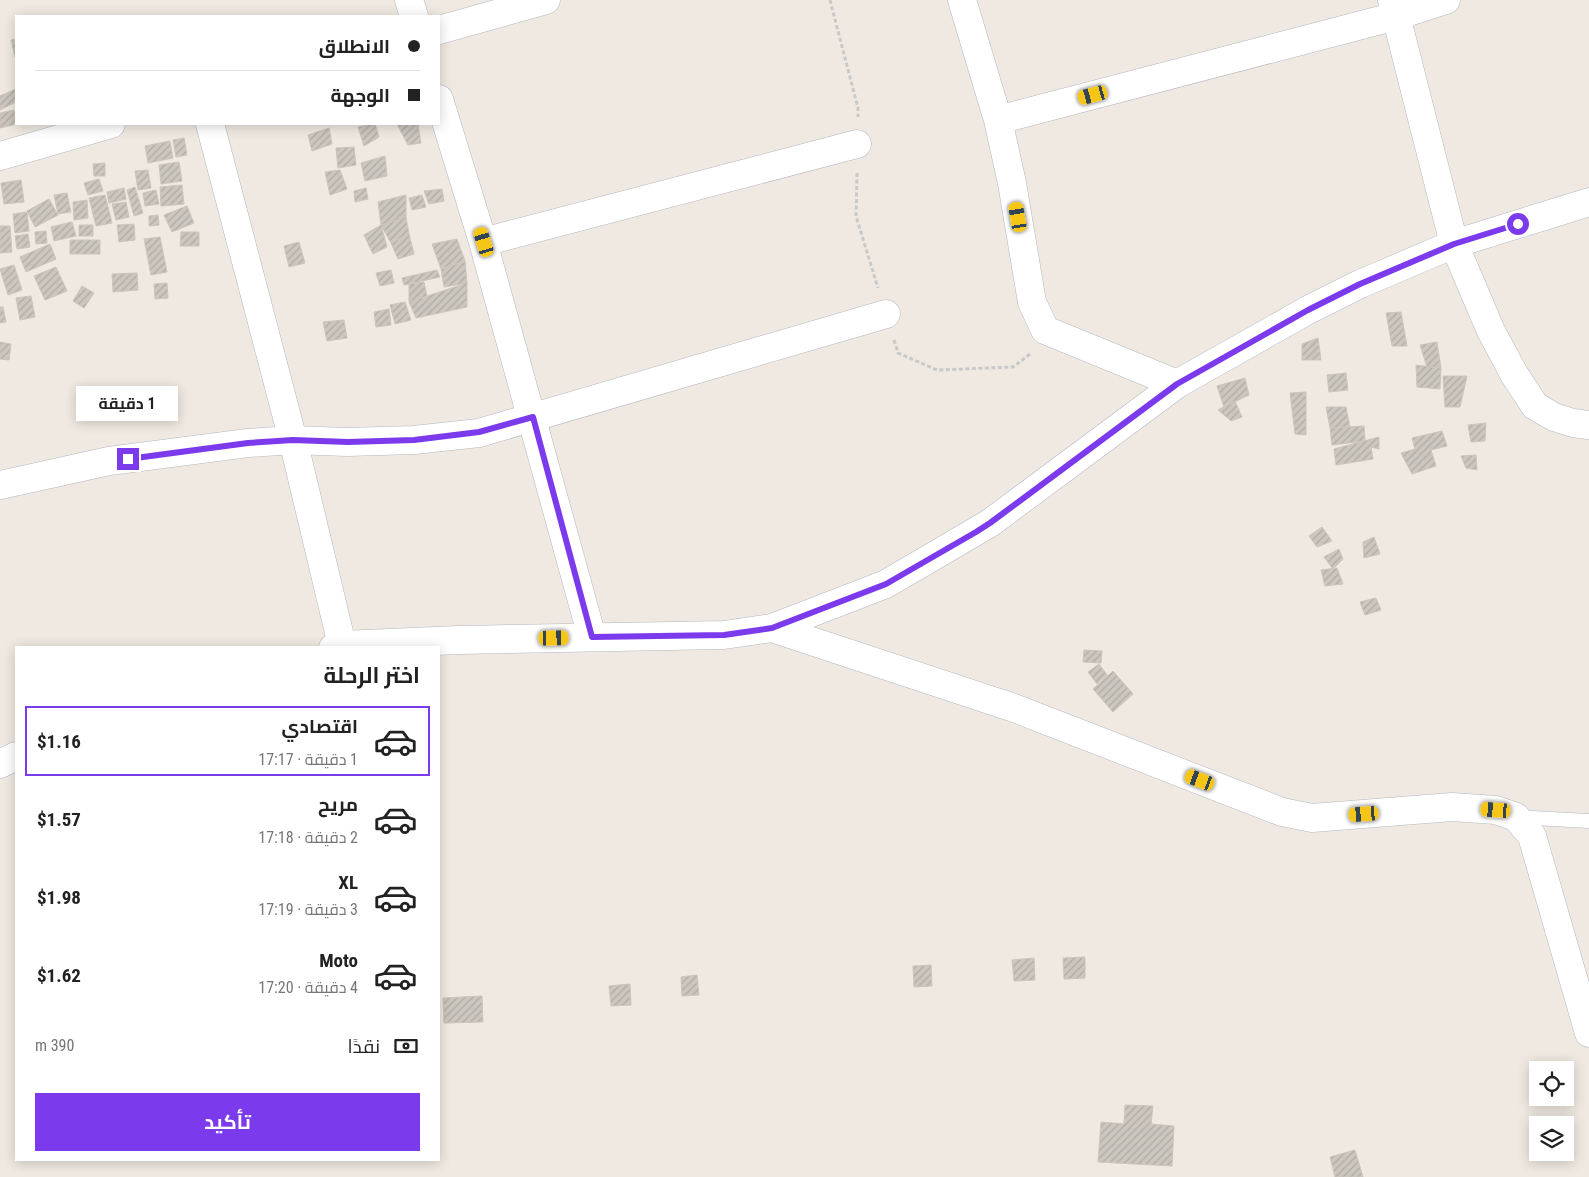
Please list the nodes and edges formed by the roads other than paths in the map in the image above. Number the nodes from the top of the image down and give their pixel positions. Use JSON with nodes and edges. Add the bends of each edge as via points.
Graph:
{"nodes":[{"id":1,"x":409,"y":0,"type":"edge"},
{"id":2,"x":546,"y":0,"type":"edge"},
{"id":3,"x":962,"y":0,"type":"edge"},
{"id":4,"x":1446,"y":0,"type":"edge"},
{"id":5,"x":1394,"y":8,"type":"edge"},
{"id":6,"x":414,"y":15,"type":"edge"},
{"id":7,"x":440,"y":30,"type":"edge"},
{"id":8,"x":440,"y":102,"type":"edge"},
{"id":9,"x":998,"y":120,"type":"junction"},
{"id":10,"x":108,"y":125,"type":"edge"},
{"id":11,"x":210,"y":125,"type":"edge"},
{"id":12,"x":857,"y":144,"type":"road end"},
{"id":13,"x":0,"y":156,"type":"edge"},
{"id":14,"x":1589,"y":202,"type":"edge"},
{"id":15,"x":484,"y":242,"type":"junction"},
{"id":16,"x":1454,"y":244,"type":"junction"},
{"id":17,"x":886,"y":314,"type":"road end"},
{"id":18,"x":1177,"y":384,"type":"junction"},
{"id":19,"x":533,"y":417,"type":"junction"},
{"id":20,"x":1589,"y":425,"type":"edge"},
{"id":21,"x":293,"y":440,"type":"junction"},
{"id":22,"x":0,"y":485,"type":"edge"},
{"id":23,"x":772,"y":628,"type":"junction"},
{"id":24,"x":592,"y":637,"type":"junction"},
{"id":25,"x":337,"y":646,"type":"edge"},
{"id":26,"x":15,"y":756,"type":"edge"},
{"id":27,"x":0,"y":764,"type":"edge"},
{"id":28,"x":1516,"y":817,"type":"junction"},
{"id":29,"x":1589,"y":821,"type":"edge"},
{"id":30,"x":1589,"y":1033,"type":"edge"}],
"edges":[{"from":1,"to":6,"type":"street"},
{"from":2,"to":7,"type":"street"},
{"from":3,"to":9,"type":"street"},
{"from":4,"to":5,"type":"street"},
{"from":5,"to":9,"type":"street"},
{"from":5,"to":16,"type":"street"},
{"from":8,"to":15,"type":"street"},
{"from":9,"to":18,"type":"street","via":[[1032,302],[1045,330]]},
{"from":10,"to":13,"type":"street"},
{"from":11,"to":21,"type":"street"},
{"from":12,"to":15,"type":"street"},
{"from":14,"to":16,"type":"street"},
{"from":15,"to":19,"type":"street"},
{"from":16,"to":18,"type":"street","via":[[1308,310]]},
{"from":16,"to":20,"type":"street","via":[[1491,331],[1535,406],[1554,417]]},
{"from":17,"to":19,"type":"street"},
{"from":18,"to":23,"type":"street","via":[[990,523],[886,584]]},
{"from":19,"to":21,"type":"street","via":[[479,432],[414,440]]},
{"from":19,"to":24,"type":"street"},
{"from":21,"to":22,"type":"street","via":[[109,461]]},
{"from":21,"to":25,"type":"street"},
{"from":23,"to":24,"type":"street","via":[[724,635]]},
{"from":23,"to":28,"type":"street","via":[[1014,708],[1282,812],[1312,818],[1452,806],[1496,810]]},
{"from":24,"to":25,"type":"street"},
{"from":26,"to":27,"type":"street"},
{"from":28,"to":29,"type":"lane"},
{"from":28,"to":30,"type":"street","via":[[1532,836]]}]}
